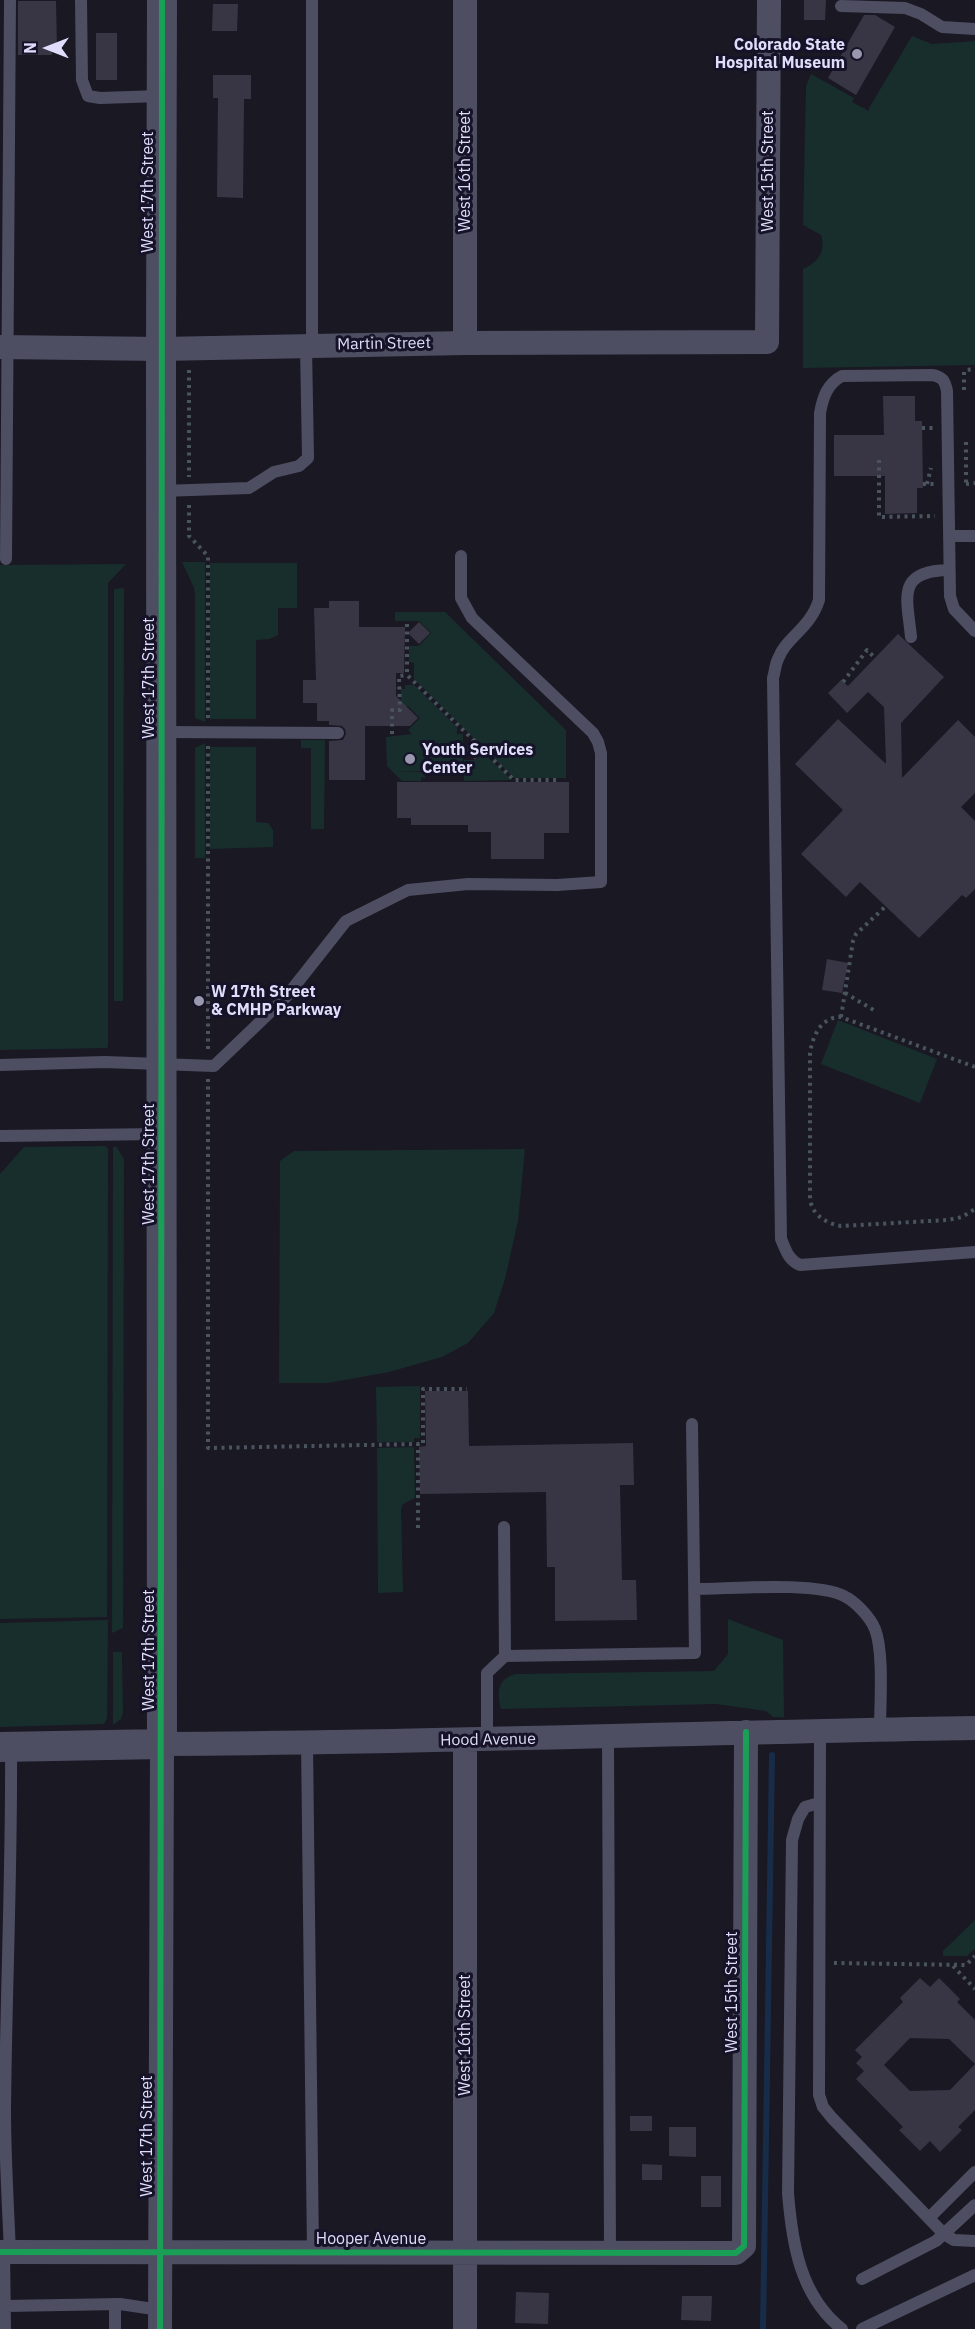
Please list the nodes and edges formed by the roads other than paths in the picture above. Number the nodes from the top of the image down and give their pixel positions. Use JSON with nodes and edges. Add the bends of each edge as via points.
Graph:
{"nodes":[{"id":1,"x":10,"y":0,"type":"edge"},
{"id":2,"x":81,"y":0,"type":"edge"},
{"id":3,"x":162,"y":0,"type":"edge"},
{"id":4,"x":312,"y":0,"type":"edge"},
{"id":5,"x":465,"y":0,"type":"edge"},
{"id":6,"x":769,"y":0,"type":"edge"},
{"id":7,"x":841,"y":6,"type":"dead end"},
{"id":8,"x":975,"y":29,"type":"edge"},
{"id":9,"x":162,"y":96,"type":"junction"},
{"id":10,"x":767,"y":342,"type":"joint"},
{"id":11,"x":465,"y":343,"type":"junction"},
{"id":12,"x":309,"y":346,"type":"junction"},
{"id":13,"x":4,"y":347,"type":"edge"},
{"id":14,"x":161,"y":349,"type":"junction"},
{"id":15,"x":175,"y":490,"type":"junction"},
{"id":16,"x":949,"y":536,"type":"junction"},
{"id":17,"x":975,"y":536,"type":"edge"},
{"id":18,"x":461,"y":556,"type":"dead end"},
{"id":19,"x":6,"y":559,"type":"dead end"},
{"id":20,"x":949,"y":570,"type":"junction"},
{"id":21,"x":975,"y":631,"type":"edge"},
{"id":22,"x":912,"y":637,"type":"dead end"},
{"id":23,"x":162,"y":732,"type":"junction"},
{"id":24,"x":338,"y":733,"type":"dead end"},
{"id":25,"x":162,"y":1064,"type":"junction"},
{"id":26,"x":0,"y":1065,"type":"edge"},
{"id":27,"x":162,"y":1134,"type":"junction"},
{"id":28,"x":0,"y":1136,"type":"edge"},
{"id":29,"x":975,"y":1252,"type":"edge"},
{"id":30,"x":692,"y":1425,"type":"dead end"},
{"id":31,"x":504,"y":1527,"type":"dead end"},
{"id":32,"x":694,"y":1589,"type":"junction"},
{"id":33,"x":505,"y":1656,"type":"junction"},
{"id":34,"x":975,"y":1728,"type":"edge"},
{"id":35,"x":820,"y":1730,"type":"junction"},
{"id":36,"x":880,"y":1730,"type":"junction"},
{"id":37,"x":746,"y":1732,"type":"junction"},
{"id":38,"x":608,"y":1737,"type":"junction"},
{"id":39,"x":476,"y":1740,"type":"junction"},
{"id":40,"x":307,"y":1743,"type":"junction"},
{"id":41,"x":162,"y":1744,"type":"junction"},
{"id":42,"x":6,"y":1747,"type":"edge"},
{"id":43,"x":819,"y":1803,"type":"junction"},
{"id":44,"x":975,"y":2172,"type":"edge"},
{"id":45,"x":975,"y":2205,"type":"edge"},
{"id":46,"x":929,"y":2218,"type":"junction"},
{"id":47,"x":944,"y":2234,"type":"junction"},
{"id":48,"x":975,"y":2241,"type":"edge"},
{"id":49,"x":160,"y":2251,"type":"junction"},
{"id":50,"x":741,"y":2251,"type":"joint"},
{"id":51,"x":5,"y":2252,"type":"edge"},
{"id":52,"x":313,"y":2252,"type":"junction"},
{"id":53,"x":465,"y":2253,"type":"junction"},
{"id":54,"x":610,"y":2253,"type":"junction"},
{"id":55,"x":975,"y":2275,"type":"edge"},
{"id":56,"x":862,"y":2278,"type":"dead end"},
{"id":57,"x":115,"y":2304,"type":"junction"},
{"id":58,"x":5,"y":2306,"type":"junction"},
{"id":59,"x":160,"y":2320,"type":"edge"},
{"id":60,"x":5,"y":2329,"type":"edge"},
{"id":61,"x":115,"y":2329,"type":"edge"},
{"id":62,"x":465,"y":2329,"type":"edge"},
{"id":63,"x":843,"y":2329,"type":"edge"},
{"id":64,"x":862,"y":2329,"type":"edge"}],
"edges":[{"from":1,"to":13,"type":"lane"},
{"from":2,"to":9,"type":"lane","via":[[82,80],[88,96]]},
{"from":3,"to":9,"type":"street","name":"West 17th Street"},
{"from":4,"to":12,"type":"lane"},
{"from":5,"to":11,"type":"street","name":"West 16th Street"},
{"from":6,"to":10,"type":"street","name":"West 15th Street"},
{"from":7,"to":8,"type":"lane","via":[[905,8],[942,27]]},
{"from":9,"to":14,"type":"street","name":"West 17th Street"},
{"from":10,"to":11,"type":"street","name":"Martin Street"},
{"from":11,"to":12,"type":"street","name":"Martin Street"},
{"from":12,"to":14,"type":"street","name":"Martin Street"},
{"from":12,"to":15,"type":"lane","via":[[308,458],[299,466],[274,472],[249,488]]},
{"from":13,"to":14,"type":"street","name":"Martin Street"},
{"from":13,"to":19,"type":"lane"},
{"from":14,"to":15,"type":"street","name":"West 17th Street"},
{"from":15,"to":23,"type":"street","name":"West 17th Street"},
{"from":16,"to":17,"type":"lane"},
{"from":16,"to":20,"type":"lane"},
{"from":16,"to":29,"type":"lane","via":[[945,381],[932,375],[842,376],[836,380],[828,387],[820,413],[819,600],[807,624],[778,658],[773,678],[782,1239],[793,1262],[800,1265]]},
{"from":18,"to":25,"type":"lane","via":[[461,598],[472,618],[598,742],[601,882],[468,884],[408,890],[346,921],[286,997],[214,1066]]},
{"from":20,"to":21,"type":"lane","via":[[954,609]]},
{"from":20,"to":22,"type":"lane","via":[[928,572],[912,581],[907,598]]},
{"from":23,"to":24,"type":"lane"},
{"from":23,"to":25,"type":"street","name":"West 17th Street"},
{"from":25,"to":26,"type":"lane"},
{"from":25,"to":27,"type":"street","name":"West 17th Street"},
{"from":27,"to":28,"type":"lane"},
{"from":27,"to":41,"type":"street","name":"West 17th Street"},
{"from":30,"to":32,"type":"lane"},
{"from":31,"to":33,"type":"lane"},
{"from":32,"to":33,"type":"lane","via":[[695,1653]]},
{"from":32,"to":36,"type":"lane","via":[[813,1588],[845,1596],[864,1612],[875,1629]]},
{"from":33,"to":39,"type":"lane","via":[[487,1673]]},
{"from":34,"to":36,"type":"street","name":"Hood Avenue"},
{"from":35,"to":36,"type":"street","name":"Hood Avenue"},
{"from":35,"to":37,"type":"street","name":"Hood Avenue"},
{"from":35,"to":43,"type":"lane"},
{"from":37,"to":38,"type":"street","name":"Hood Avenue"},
{"from":37,"to":50,"type":"street","name":"West 15th Street"},
{"from":38,"to":39,"type":"street","name":"Hood Avenue"},
{"from":38,"to":54,"type":"lane"},
{"from":39,"to":40,"type":"street","name":"Hood Avenue"},
{"from":39,"to":53,"type":"street","name":"West 16th Street"},
{"from":40,"to":41,"type":"street","name":"Hood Avenue"},
{"from":40,"to":52,"type":"lane"},
{"from":41,"to":42,"type":"street","name":"Hood Avenue"},
{"from":41,"to":49,"type":"street","name":"West 17th Street"},
{"from":42,"to":51,"type":"lane","via":[[12,1859]]},
{"from":43,"to":46,"type":"lane","via":[[819,2095],[823,2107]]},
{"from":43,"to":63,"type":"lane","via":[[806,1807],[792,1840],[788,2193],[798,2257],[810,2292],[827,2317]]},
{"from":44,"to":46,"type":"lane"},
{"from":45,"to":47,"type":"lane"},
{"from":46,"to":47,"type":"lane"},
{"from":47,"to":48,"type":"lane","via":[[954,2240]]},
{"from":47,"to":56,"type":"lane"},
{"from":49,"to":51,"type":"street","name":"Hooper Avenue"},
{"from":49,"to":52,"type":"street","name":"Hooper Avenue"},
{"from":49,"to":59,"type":"street","name":"West 17th Street"},
{"from":50,"to":54,"type":"street","name":"Hooper Avenue"},
{"from":51,"to":58,"type":"lane"},
{"from":52,"to":53,"type":"street","name":"Hooper Avenue"},
{"from":53,"to":54,"type":"street","name":"Hooper Avenue"},
{"from":53,"to":62,"type":"street","name":"West 16th Street"},
{"from":55,"to":64,"type":"lane"},
{"from":57,"to":58,"type":"lane"},
{"from":57,"to":59,"type":"lane"},
{"from":57,"to":61,"type":"lane"},
{"from":58,"to":60,"type":"lane"}]}
